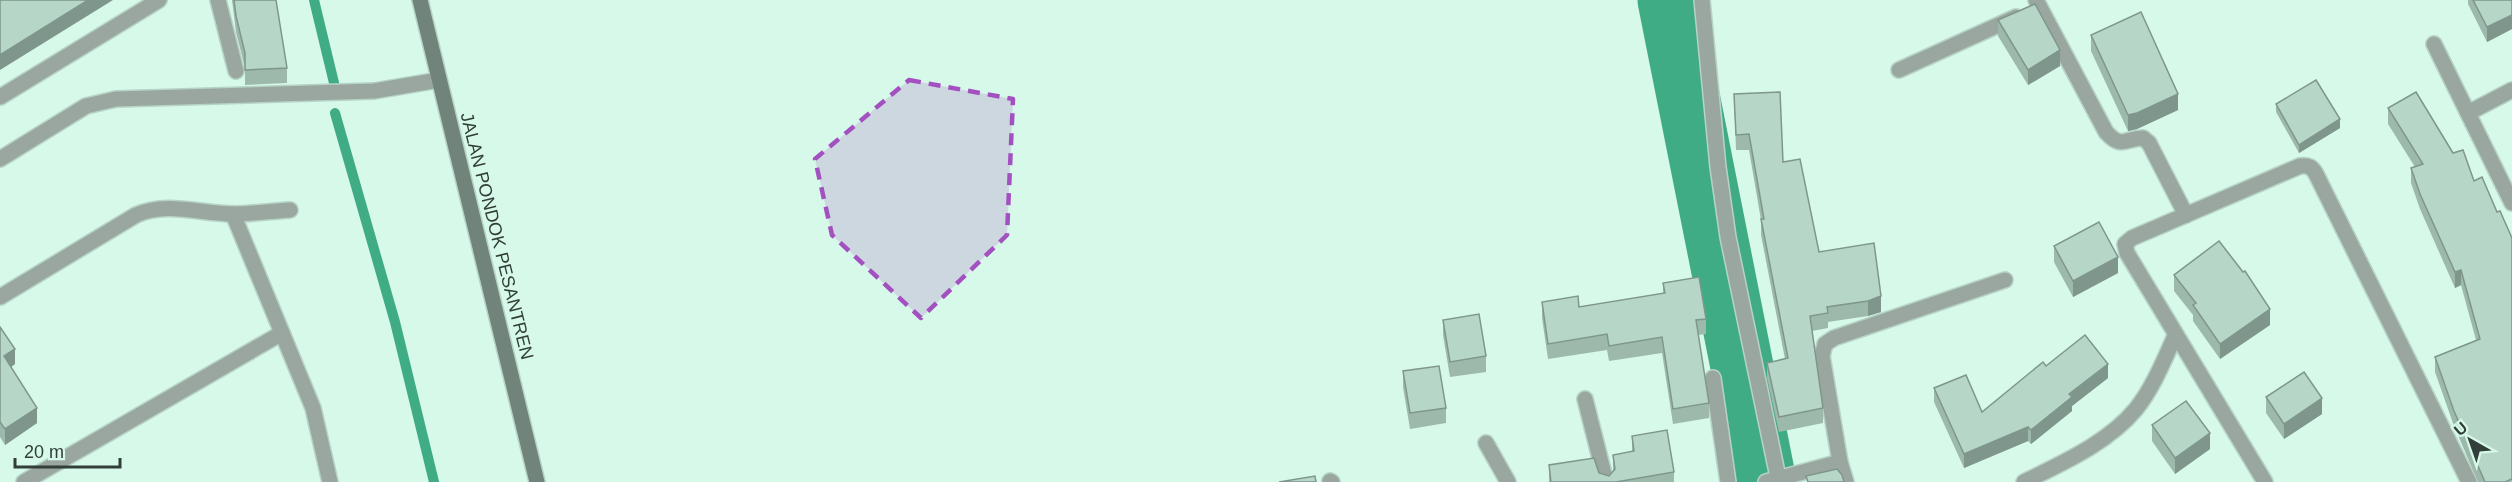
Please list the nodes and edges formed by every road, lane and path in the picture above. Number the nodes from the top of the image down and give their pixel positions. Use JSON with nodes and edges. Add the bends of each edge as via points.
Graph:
{"nodes":[{"id":1,"x":159,"y":0,"type":"edge"},
{"id":2,"x":218,"y":0,"type":"edge"},
{"id":3,"x":420,"y":0,"type":"edge"},
{"id":4,"x":1702,"y":0,"type":"edge"},
{"id":5,"x":2038,"y":3,"type":"edge"},
{"id":6,"x":2434,"y":44,"type":"dead end"},
{"id":7,"x":1899,"y":70,"type":"dead end"},
{"id":8,"x":236,"y":71,"type":"dead end"},
{"id":9,"x":439,"y":80,"type":"junction"},
{"id":10,"x":2512,"y":90,"type":"edge"},
{"id":11,"x":0,"y":97,"type":"edge"},
{"id":12,"x":2468,"y":113,"type":"junction"},
{"id":13,"x":0,"y":159,"type":"edge"},
{"id":14,"x":2512,"y":204,"type":"edge"},
{"id":15,"x":290,"y":210,"type":"dead end"},
{"id":16,"x":233,"y":214,"type":"junction"},
{"id":17,"x":2186,"y":215,"type":"junction"},
{"id":18,"x":2005,"y":280,"type":"dead end"},
{"id":19,"x":0,"y":297,"type":"edge"},
{"id":20,"x":282,"y":333,"type":"junction"},
{"id":21,"x":2175,"y":336,"type":"junction"},
{"id":22,"x":1713,"y":378,"type":"dead end"},
{"id":23,"x":1585,"y":399,"type":"dead end"},
{"id":24,"x":1486,"y":443,"type":"dead end"},
{"id":25,"x":1840,"y":462,"type":"junction"},
{"id":26,"x":1774,"y":480,"type":"edge"},
{"id":27,"x":24,"y":482,"type":"edge"},
{"id":28,"x":330,"y":482,"type":"edge"},
{"id":29,"x":537,"y":482,"type":"edge"},
{"id":30,"x":1508,"y":482,"type":"edge"},
{"id":31,"x":1606,"y":482,"type":"edge"},
{"id":32,"x":1728,"y":482,"type":"edge"},
{"id":33,"x":1846,"y":482,"type":"edge"},
{"id":34,"x":2024,"y":482,"type":"edge"},
{"id":35,"x":2265,"y":482,"type":"edge"},
{"id":36,"x":2469,"y":482,"type":"edge"}],
"edges":[{"from":1,"to":11,"type":"street"},
{"from":2,"to":8,"type":"street"},
{"from":3,"to":9,"type":"street","name":"JALAN PONDOK PESANTREN"},
{"from":4,"to":26,"type":"street","via":[[1728,237]]},
{"from":5,"to":7,"type":"street"},
{"from":5,"to":17,"type":"street","via":[[2106,132],[2122,143],[2138,138],[2149,143]]},
{"from":6,"to":12,"type":"street"},
{"from":9,"to":13,"type":"street","via":[[374,91],[116,99],[86,106]]},
{"from":9,"to":29,"type":"street","name":"JALAN PONDOK PESANTREN"},
{"from":10,"to":12,"type":"street"},
{"from":12,"to":14,"type":"street"},
{"from":15,"to":16,"type":"street"},
{"from":16,"to":19,"type":"street","via":[[149,209]]},
{"from":16,"to":20,"type":"street"},
{"from":17,"to":21,"type":"street","via":[[2125,244]]},
{"from":17,"to":36,"type":"street","via":[[2300,166],[2312,167]]},
{"from":18,"to":25,"type":"street","via":[[1825,344],[1821,356]]},
{"from":20,"to":27,"type":"street"},
{"from":20,"to":28,"type":"street","via":[[313,408]]},
{"from":21,"to":34,"type":"street","via":[[2135,410],[2107,435]]},
{"from":21,"to":35,"type":"street"},
{"from":22,"to":32,"type":"street"},
{"from":23,"to":31,"type":"street"},
{"from":24,"to":30,"type":"street"},
{"from":25,"to":26,"type":"street"},
{"from":25,"to":33,"type":"street"}]}
